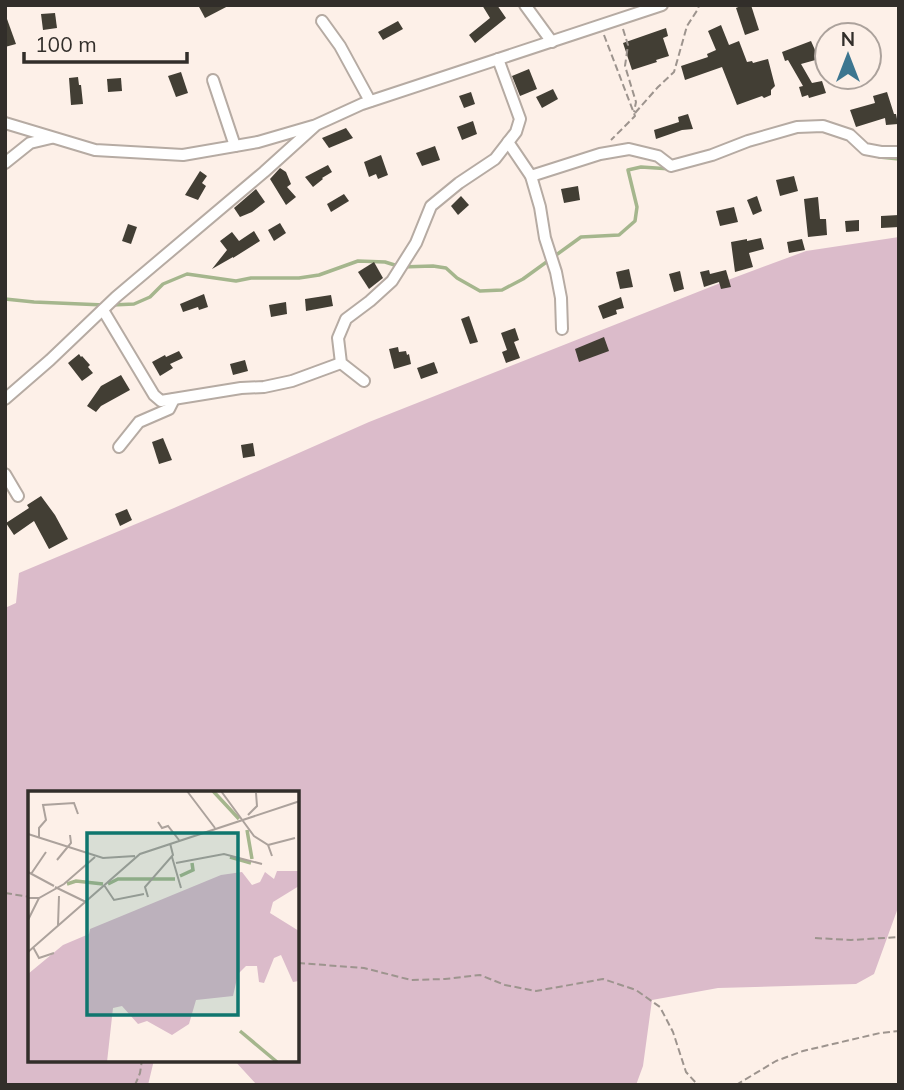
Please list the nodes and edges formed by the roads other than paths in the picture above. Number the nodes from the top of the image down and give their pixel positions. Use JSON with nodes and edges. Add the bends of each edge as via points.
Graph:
{"nodes":[{"id":1,"x":525,"y":5,"type":"edge"},
{"id":2,"x":662,"y":5,"type":"edge"},
{"id":3,"x":322,"y":21,"type":"dead end"},
{"id":4,"x":552,"y":41,"type":"junction"},
{"id":5,"x":498,"y":59,"type":"junction"},
{"id":6,"x":213,"y":80,"type":"dead end"},
{"id":7,"x":370,"y":101,"type":"junction"},
{"id":8,"x":5,"y":123,"type":"edge"},
{"id":9,"x":316,"y":125,"type":"junction"},
{"id":10,"x":53,"y":138,"type":"junction"},
{"id":11,"x":508,"y":142,"type":"junction"},
{"id":12,"x":235,"y":146,"type":"junction"},
{"id":13,"x":899,"y":152,"type":"edge"},
{"id":14,"x":5,"y":163,"type":"edge"},
{"id":15,"x":531,"y":176,"type":"junction"},
{"id":16,"x":103,"y":310,"type":"junction"},
{"id":17,"x":562,"y":329,"type":"dead end"},
{"id":18,"x":341,"y":363,"type":"junction"},
{"id":19,"x":364,"y":381,"type":"dead end"},
{"id":20,"x":5,"y":398,"type":"edge"},
{"id":21,"x":174,"y":399,"type":"junction"},
{"id":22,"x":119,"y":447,"type":"dead end"},
{"id":23,"x":5,"y":474,"type":"edge"},
{"id":24,"x":18,"y":496,"type":"dead end"}],
"edges":[{"from":1,"to":4,"type":"street"},
{"from":2,"to":4,"type":"street"},
{"from":3,"to":7,"type":"street"},
{"from":4,"to":5,"type":"street"},
{"from":5,"to":7,"type":"street"},
{"from":5,"to":11,"type":"street","via":[[520,119]]},
{"from":6,"to":12,"type":"street"},
{"from":7,"to":9,"type":"street"},
{"from":8,"to":10,"type":"street"},
{"from":9,"to":12,"type":"street"},
{"from":9,"to":16,"type":"street"},
{"from":10,"to":12,"type":"street","via":[[95,150],[183,155]]},
{"from":10,"to":14,"type":"street","via":[[30,143]]},
{"from":11,"to":15,"type":"street"},
{"from":11,"to":18,"type":"street","via":[[495,159],[431,206],[416,243],[392,281],[346,319],[338,338]]},
{"from":13,"to":15,"type":"street","via":[[865,149],[849,135],[822,126],[797,127],[671,166],[658,156],[629,149]]},
{"from":15,"to":17,"type":"street","via":[[556,272]]},
{"from":16,"to":20,"type":"street"},
{"from":16,"to":21,"type":"street","via":[[154,395],[161,401]]},
{"from":18,"to":19,"type":"street"},
{"from":18,"to":21,"type":"street","via":[[292,381]]},
{"from":21,"to":22,"type":"street","via":[[169,409],[139,422]]},
{"from":23,"to":24,"type":"street"}]}
